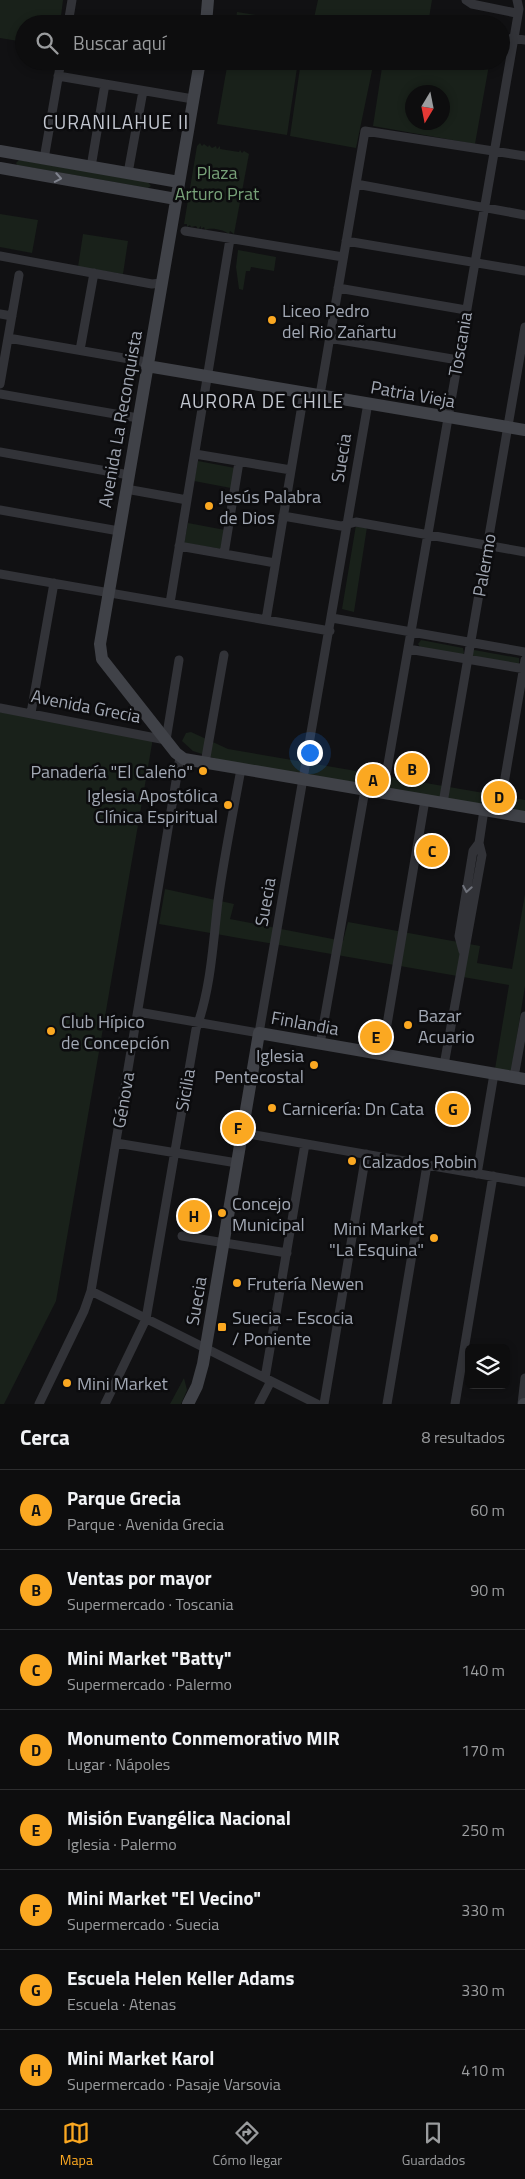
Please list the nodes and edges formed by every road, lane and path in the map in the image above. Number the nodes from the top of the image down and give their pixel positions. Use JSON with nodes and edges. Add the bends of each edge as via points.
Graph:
{"nodes":[{"id":1,"x":72,"y":0,"type":"edge"},
{"id":2,"x":466,"y":0,"type":"edge"},
{"id":3,"x":517,"y":0,"type":"edge"},
{"id":4,"x":516,"y":13,"type":"junction"},
{"id":5,"x":69,"y":15,"type":"edge"},
{"id":6,"x":512,"y":38,"type":"junction"},
{"id":7,"x":525,"y":40,"type":"edge"},
{"id":8,"x":510,"y":50,"type":"edge"},
{"id":9,"x":59,"y":70,"type":"edge"},
{"id":10,"x":198,"y":70,"type":"edge"},
{"id":11,"x":507,"y":70,"type":"edge"},
{"id":12,"x":58,"y":76,"type":"junction"},
{"id":13,"x":106,"y":84,"type":"junction"},
{"id":14,"x":143,"y":91,"type":"junction"},
{"id":15,"x":193,"y":99,"type":"junction"},
{"id":16,"x":493,"y":151,"type":"junction"},
{"id":17,"x":6,"y":152,"type":"edge"},
{"id":18,"x":525,"y":156,"type":"edge"},
{"id":19,"x":44,"y":159,"type":"junction"},
{"id":20,"x":91,"y":167,"type":"junction"},
{"id":21,"x":5,"y":169,"type":"edge"},
{"id":22,"x":128,"y":173,"type":"junction"},
{"id":23,"x":179,"y":182,"type":"junction"},
{"id":24,"x":356,"y":184,"type":"junction"},
{"id":25,"x":176,"y":199,"type":"junction"},
{"id":26,"x":484,"y":207,"type":"junction"},
{"id":27,"x":525,"y":215,"type":"edge"},
{"id":28,"x":185,"y":231,"type":"dead end"},
{"id":29,"x":230,"y":238,"type":"junction"},
{"id":30,"x":346,"y":241,"type":"junction"},
{"id":31,"x":0,"y":256,"type":"edge"},
{"id":32,"x":343,"y":257,"type":"junction"},
{"id":33,"x":474,"y":263,"type":"junction"},
{"id":34,"x":525,"y":272,"type":"edge"},
{"id":35,"x":94,"y":273,"type":"junction"},
{"id":36,"x":19,"y":275,"type":"dead end"},
{"id":37,"x":162,"y":283,"type":"junction"},
{"id":38,"x":338,"y":288,"type":"junction"},
{"id":39,"x":466,"y":310,"type":"junction"},
{"id":40,"x":0,"y":314,"type":"edge"},
{"id":41,"x":12,"y":316,"type":"junction"},
{"id":42,"x":525,"y":327,"type":"edge"},
{"id":43,"x":8,"y":338,"type":"junction"},
{"id":44,"x":329,"y":338,"type":"junction"},
{"id":45,"x":80,"y":350,"type":"junction"},
{"id":46,"x":458,"y":360,"type":"junction"},
{"id":47,"x":147,"y":366,"type":"junction"},
{"id":48,"x":208,"y":376,"type":"junction"},
{"id":49,"x":0,"y":379,"type":"edge"},
{"id":50,"x":304,"y":393,"type":"junction"},
{"id":51,"x":0,"y":394,"type":"edge"},
{"id":52,"x":320,"y":395,"type":"junction"},
{"id":53,"x":368,"y":404,"type":"junction"},
{"id":54,"x":448,"y":417,"type":"junction"},
{"id":55,"x":138,"y":418,"type":"junction"},
{"id":56,"x":508,"y":428,"type":"junction"},
{"id":57,"x":525,"y":430,"type":"edge"},
{"id":58,"x":0,"y":452,"type":"edge"},
{"id":59,"x":195,"y":454,"type":"junction"},
{"id":60,"x":239,"y":462,"type":"junction"},
{"id":61,"x":291,"y":470,"type":"junction"},
{"id":62,"x":129,"y":475,"type":"junction"},
{"id":63,"x":126,"y":489,"type":"junction"},
{"id":64,"x":187,"y":500,"type":"junction"},
{"id":65,"x":0,"y":510,"type":"edge"},
{"id":66,"x":283,"y":516,"type":"junction"},
{"id":67,"x":348,"y":524,"type":"junction"},
{"id":68,"x":119,"y":531,"type":"junction"},
{"id":69,"x":428,"y":535,"type":"junction"},
{"id":70,"x":179,"y":546,"type":"junction"},
{"id":71,"x":487,"y":546,"type":"junction"},
{"id":72,"x":525,"y":552,"type":"edge"},
{"id":73,"x":224,"y":554,"type":"junction"},
{"id":74,"x":275,"y":563,"type":"junction"},
{"id":75,"x":0,"y":574,"type":"edge"},
{"id":76,"x":54,"y":583,"type":"junction"},
{"id":77,"x":108,"y":593,"type":"junction"},
{"id":78,"x":170,"y":603,"type":"junction"},
{"id":79,"x":332,"y":618,"type":"junction"},
{"id":80,"x":266,"y":620,"type":"junction"},
{"id":81,"x":330,"y":631,"type":"junction"},
{"id":82,"x":411,"y":632,"type":"junction"},
{"id":83,"x":470,"y":642,"type":"junction"},
{"id":84,"x":408,"y":649,"type":"junction"},
{"id":85,"x":525,"y":652,"type":"edge"},
{"id":86,"x":224,"y":655,"type":"dead end"},
{"id":87,"x":468,"y":659,"type":"junction"},
{"id":88,"x":179,"y":660,"type":"dead end"},
{"id":89,"x":524,"y":666,"type":"edge"},
{"id":90,"x":0,"y":708,"type":"edge"},
{"id":91,"x":31,"y":713,"type":"junction"},
{"id":92,"x":166,"y":740,"type":"junction"},
{"id":93,"x":180,"y":757,"type":"junction"},
{"id":94,"x":205,"y":762,"type":"junction"},
{"id":95,"x":240,"y":769,"type":"junction"},
{"id":96,"x":304,"y":780,"type":"junction"},
{"id":97,"x":365,"y":790,"type":"junction"},
{"id":98,"x":383,"y":793,"type":"junction"},
{"id":99,"x":425,"y":800,"type":"junction"},
{"id":100,"x":443,"y":803,"type":"junction"},
{"id":101,"x":484,"y":810,"type":"junction"},
{"id":102,"x":499,"y":813,"type":"junction"},
{"id":103,"x":525,"y":817,"type":"edge"},
{"id":104,"x":138,"y":1012,"type":"junction"},
{"id":105,"x":525,"y":1016,"type":"edge"},
{"id":106,"x":198,"y":1023,"type":"junction"},
{"id":107,"x":259,"y":1033,"type":"junction"},
{"id":108,"x":320,"y":1044,"type":"junction"},
{"id":109,"x":382,"y":1054,"type":"junction"},
{"id":110,"x":444,"y":1065,"type":"junction"},
{"id":111,"x":494,"y":1074,"type":"junction"},
{"id":112,"x":520,"y":1078,"type":"edge"},
{"id":113,"x":242,"y":1133,"type":"junction"},
{"id":114,"x":116,"y":1143,"type":"junction"},
{"id":115,"x":305,"y":1144,"type":"junction"},
{"id":116,"x":175,"y":1153,"type":"junction"},
{"id":117,"x":366,"y":1154,"type":"junction"},
{"id":118,"x":237,"y":1163,"type":"junction"},
{"id":119,"x":427,"y":1165,"type":"junction"},
{"id":120,"x":477,"y":1174,"type":"junction"},
{"id":121,"x":493,"y":1176,"type":"junction"},
{"id":122,"x":525,"y":1182,"type":"edge"},
{"id":123,"x":182,"y":1236,"type":"dead end"},
{"id":124,"x":224,"y":1243,"type":"junction"},
{"id":125,"x":286,"y":1253,"type":"junction"},
{"id":126,"x":91,"y":1291,"type":"junction"},
{"id":127,"x":146,"y":1319,"type":"junction"},
{"id":128,"x":206,"y":1348,"type":"junction"},
{"id":129,"x":525,"y":1378,"type":"edge"},
{"id":130,"x":268,"y":1379,"type":"junction"},
{"id":131,"x":39,"y":1404,"type":"edge"},
{"id":132,"x":105,"y":1404,"type":"edge"},
{"id":133,"x":188,"y":1404,"type":"edge"},
{"id":134,"x":259,"y":1404,"type":"edge"},
{"id":135,"x":317,"y":1404,"type":"edge"},
{"id":136,"x":324,"y":1404,"type":"edge"},
{"id":137,"x":387,"y":1404,"type":"edge"},
{"id":138,"x":455,"y":1404,"type":"edge"},
{"id":139,"x":524,"y":1404,"type":"edge"}],
"edges":[{"from":1,"to":5,"type":"street"},
{"from":2,"to":4,"type":"street"},
{"from":3,"to":4,"type":"street","name":"Toscania"},
{"from":4,"to":6,"type":"street","name":"Toscania"},
{"from":6,"to":7,"type":"street"},
{"from":6,"to":8,"type":"street","name":"Toscania"},
{"from":9,"to":12,"type":"street"},
{"from":10,"to":15,"type":"main road","name":"Avenida La Reconquista"},
{"from":11,"to":16,"type":"street","name":"Toscania"},
{"from":12,"to":13,"type":"street"},
{"from":12,"to":19,"type":"street"},
{"from":13,"to":14,"type":"street"},
{"from":13,"to":20,"type":"street"},
{"from":14,"to":15,"type":"street"},
{"from":14,"to":22,"type":"street"},
{"from":15,"to":23,"type":"main road","name":"Avenida La Reconquista"},
{"from":16,"to":18,"type":"street"},
{"from":16,"to":24,"type":"street","via":[[365,131]]},
{"from":16,"to":26,"type":"street","name":"Toscania"},
{"from":17,"to":19,"type":"main road"},
{"from":17,"to":21,"type":"main road"},
{"from":19,"to":20,"type":"main road"},
{"from":20,"to":22,"type":"main road"},
{"from":21,"to":25,"type":"main road","one_way":true},
{"from":22,"to":23,"type":"main road"},
{"from":23,"to":25,"type":"main road","name":"Avenida La Reconquista"},
{"from":24,"to":26,"type":"street"},
{"from":24,"to":30,"type":"street"},
{"from":25,"to":37,"type":"main road","name":"Avenida La Reconquista"},
{"from":26,"to":27,"type":"street"},
{"from":26,"to":33,"type":"street","name":"Toscania"},
{"from":28,"to":29,"type":"street"},
{"from":29,"to":32,"type":"street"},
{"from":29,"to":48,"type":"street"},
{"from":30,"to":32,"type":"street"},
{"from":30,"to":33,"type":"street"},
{"from":31,"to":35,"type":"street"},
{"from":32,"to":38,"type":"street"},
{"from":33,"to":34,"type":"street"},
{"from":33,"to":39,"type":"street","name":"Toscania"},
{"from":35,"to":37,"type":"street"},
{"from":35,"to":45,"type":"street"},
{"from":36,"to":41,"type":"street"},
{"from":37,"to":47,"type":"main road","name":"Avenida La Reconquista"},
{"from":38,"to":39,"type":"street"},
{"from":38,"to":44,"type":"street"},
{"from":39,"to":46,"type":"street","name":"Toscania"},
{"from":40,"to":41,"type":"street"},
{"from":41,"to":43,"type":"street"},
{"from":42,"to":56,"type":"street","name":"Palermo"},
{"from":43,"to":45,"type":"street"},
{"from":43,"to":49,"type":"street"},
{"from":44,"to":46,"type":"street"},
{"from":44,"to":52,"type":"street"},
{"from":45,"to":47,"type":"street","via":[[141,361]]},
{"from":46,"to":54,"type":"street","name":"Toscania"},
{"from":47,"to":48,"type":"main road","name":"Patria Vieja"},
{"from":47,"to":55,"type":"main road","name":"Avenida La Reconquista"},
{"from":48,"to":50,"type":"main road","name":"Patria Vieja"},
{"from":48,"to":59,"type":"street"},
{"from":50,"to":52,"type":"main road","name":"Patria Vieja"},
{"from":50,"to":61,"type":"street"},
{"from":51,"to":55,"type":"street"},
{"from":52,"to":53,"type":"main road","name":"Patria Vieja"},
{"from":53,"to":54,"type":"main road","name":"Patria Vieja"},
{"from":53,"to":67,"type":"street","name":"Suecia"},
{"from":54,"to":56,"type":"main road","name":"Patria Vieja"},
{"from":54,"to":69,"type":"street","name":"Toscania"},
{"from":55,"to":62,"type":"main road","name":"Avenida La Reconquista"},
{"from":56,"to":57,"type":"main road","name":"Patria Vieja"},
{"from":56,"to":71,"type":"street","name":"Palermo"},
{"from":58,"to":62,"type":"street"},
{"from":59,"to":60,"type":"street"},
{"from":59,"to":64,"type":"street"},
{"from":60,"to":61,"type":"street"},
{"from":60,"to":73,"type":"street"},
{"from":61,"to":66,"type":"street"},
{"from":62,"to":63,"type":"main road","name":"Avenida La Reconquista"},
{"from":63,"to":64,"type":"street"},
{"from":63,"to":68,"type":"main road","name":"Avenida La Reconquista"},
{"from":64,"to":70,"type":"street"},
{"from":65,"to":68,"type":"street"},
{"from":66,"to":67,"type":"street","via":[[341,526]]},
{"from":66,"to":74,"type":"street"},
{"from":67,"to":69,"type":"street","via":[[356,522]]},
{"from":67,"to":79,"type":"street","name":"Suecia"},
{"from":68,"to":77,"type":"main road","name":"Avenida La Reconquista"},
{"from":69,"to":71,"type":"street"},
{"from":69,"to":82,"type":"street","name":"Toscania"},
{"from":70,"to":73,"type":"street"},
{"from":70,"to":78,"type":"street"},
{"from":71,"to":72,"type":"street"},
{"from":71,"to":83,"type":"street","name":"Palermo"},
{"from":73,"to":74,"type":"street"},
{"from":74,"to":80,"type":"street"},
{"from":75,"to":76,"type":"street"},
{"from":76,"to":77,"type":"street"},
{"from":76,"to":91,"type":"street"},
{"from":77,"to":78,"type":"street"},
{"from":77,"to":92,"type":"main road","name":"Avenida La Reconquista","via":[[100,654]]},
{"from":78,"to":80,"type":"street"},
{"from":79,"to":81,"type":"street","name":"Suecia"},
{"from":79,"to":82,"type":"street"},
{"from":80,"to":81,"type":"street"},
{"from":81,"to":96,"type":"street","name":"Suecia"},
{"from":82,"to":83,"type":"street"},
{"from":82,"to":84,"type":"street","name":"Toscania"},
{"from":83,"to":85,"type":"street"},
{"from":83,"to":87,"type":"street","name":"Palermo"},
{"from":84,"to":87,"type":"street"},
{"from":84,"to":98,"type":"street","name":"Toscania"},
{"from":86,"to":94,"type":"street"},
{"from":87,"to":89,"type":"street"},
{"from":87,"to":100,"type":"street","name":"Palermo"},
{"from":88,"to":92,"type":"street"},
{"from":89,"to":102,"type":"street"},
{"from":90,"to":91,"type":"street","name":"Avenida Grecia"},
{"from":91,"to":92,"type":"street","name":"Avenida Grecia"},
{"from":92,"to":93,"type":"main road","name":"Avenida La Reconquista"},
{"from":93,"to":94,"type":"main road"},
{"from":93,"to":104,"type":"street","name":"Génova"},
{"from":94,"to":95,"type":"main road"},
{"from":95,"to":96,"type":"main road"},
{"from":95,"to":106,"type":"street","name":"Sicilia"},
{"from":96,"to":97,"type":"main road"},
{"from":96,"to":107,"type":"street","name":"Suecia"},
{"from":97,"to":98,"type":"main road"},
{"from":97,"to":108,"type":"street"},
{"from":98,"to":99,"type":"main road"},
{"from":99,"to":100,"type":"main road"},
{"from":99,"to":109,"type":"street"},
{"from":100,"to":101,"type":"main road"},
{"from":101,"to":102,"type":"main road"},
{"from":101,"to":110,"type":"street","via":[[479,843],[482,854]]},
{"from":102,"to":103,"type":"main road"},
{"from":104,"to":106,"type":"street","name":"Finlandia"},
{"from":104,"to":114,"type":"street","name":"Génova"},
{"from":105,"to":112,"type":"street"},
{"from":106,"to":107,"type":"street","name":"Finlandia"},
{"from":106,"to":116,"type":"street","name":"Sicilia"},
{"from":107,"to":108,"type":"main road","name":"Finlandia"},
{"from":107,"to":113,"type":"main road","name":"Suecia"},
{"from":108,"to":109,"type":"main road","name":"Finlandia"},
{"from":109,"to":110,"type":"main road","name":"Finlandia"},
{"from":110,"to":111,"type":"main road","name":"Finlandia"},
{"from":111,"to":112,"type":"main road","name":"Finlandia"},
{"from":111,"to":120,"type":"street"},
{"from":113,"to":115,"type":"street"},
{"from":113,"to":118,"type":"main road","name":"Suecia"},
{"from":114,"to":116,"type":"street"},
{"from":114,"to":126,"type":"street","name":"Génova"},
{"from":115,"to":117,"type":"street"},
{"from":115,"to":125,"type":"street"},
{"from":116,"to":118,"type":"street"},
{"from":116,"to":127,"type":"street","name":"Sicilia"},
{"from":117,"to":119,"type":"street"},
{"from":117,"to":136,"type":"street"},
{"from":118,"to":124,"type":"main road","name":"Suecia"},
{"from":119,"to":120,"type":"street"},
{"from":119,"to":137,"type":"street"},
{"from":120,"to":121,"type":"street"},
{"from":121,"to":122,"type":"street"},
{"from":121,"to":138,"type":"street"},
{"from":123,"to":124,"type":"street"},
{"from":124,"to":125,"type":"street"},
{"from":124,"to":128,"type":"main road","name":"Suecia"},
{"from":125,"to":130,"type":"street"},
{"from":126,"to":127,"type":"street"},
{"from":126,"to":131,"type":"street","name":"Génova"},
{"from":127,"to":128,"type":"street"},
{"from":127,"to":132,"type":"street","name":"Sicilia"},
{"from":128,"to":130,"type":"street"},
{"from":128,"to":133,"type":"main road","name":"Suecia","via":[[199,1380]]},
{"from":129,"to":139,"type":"street"},
{"from":130,"to":134,"type":"street"},
{"from":130,"to":135,"type":"street"}]}
